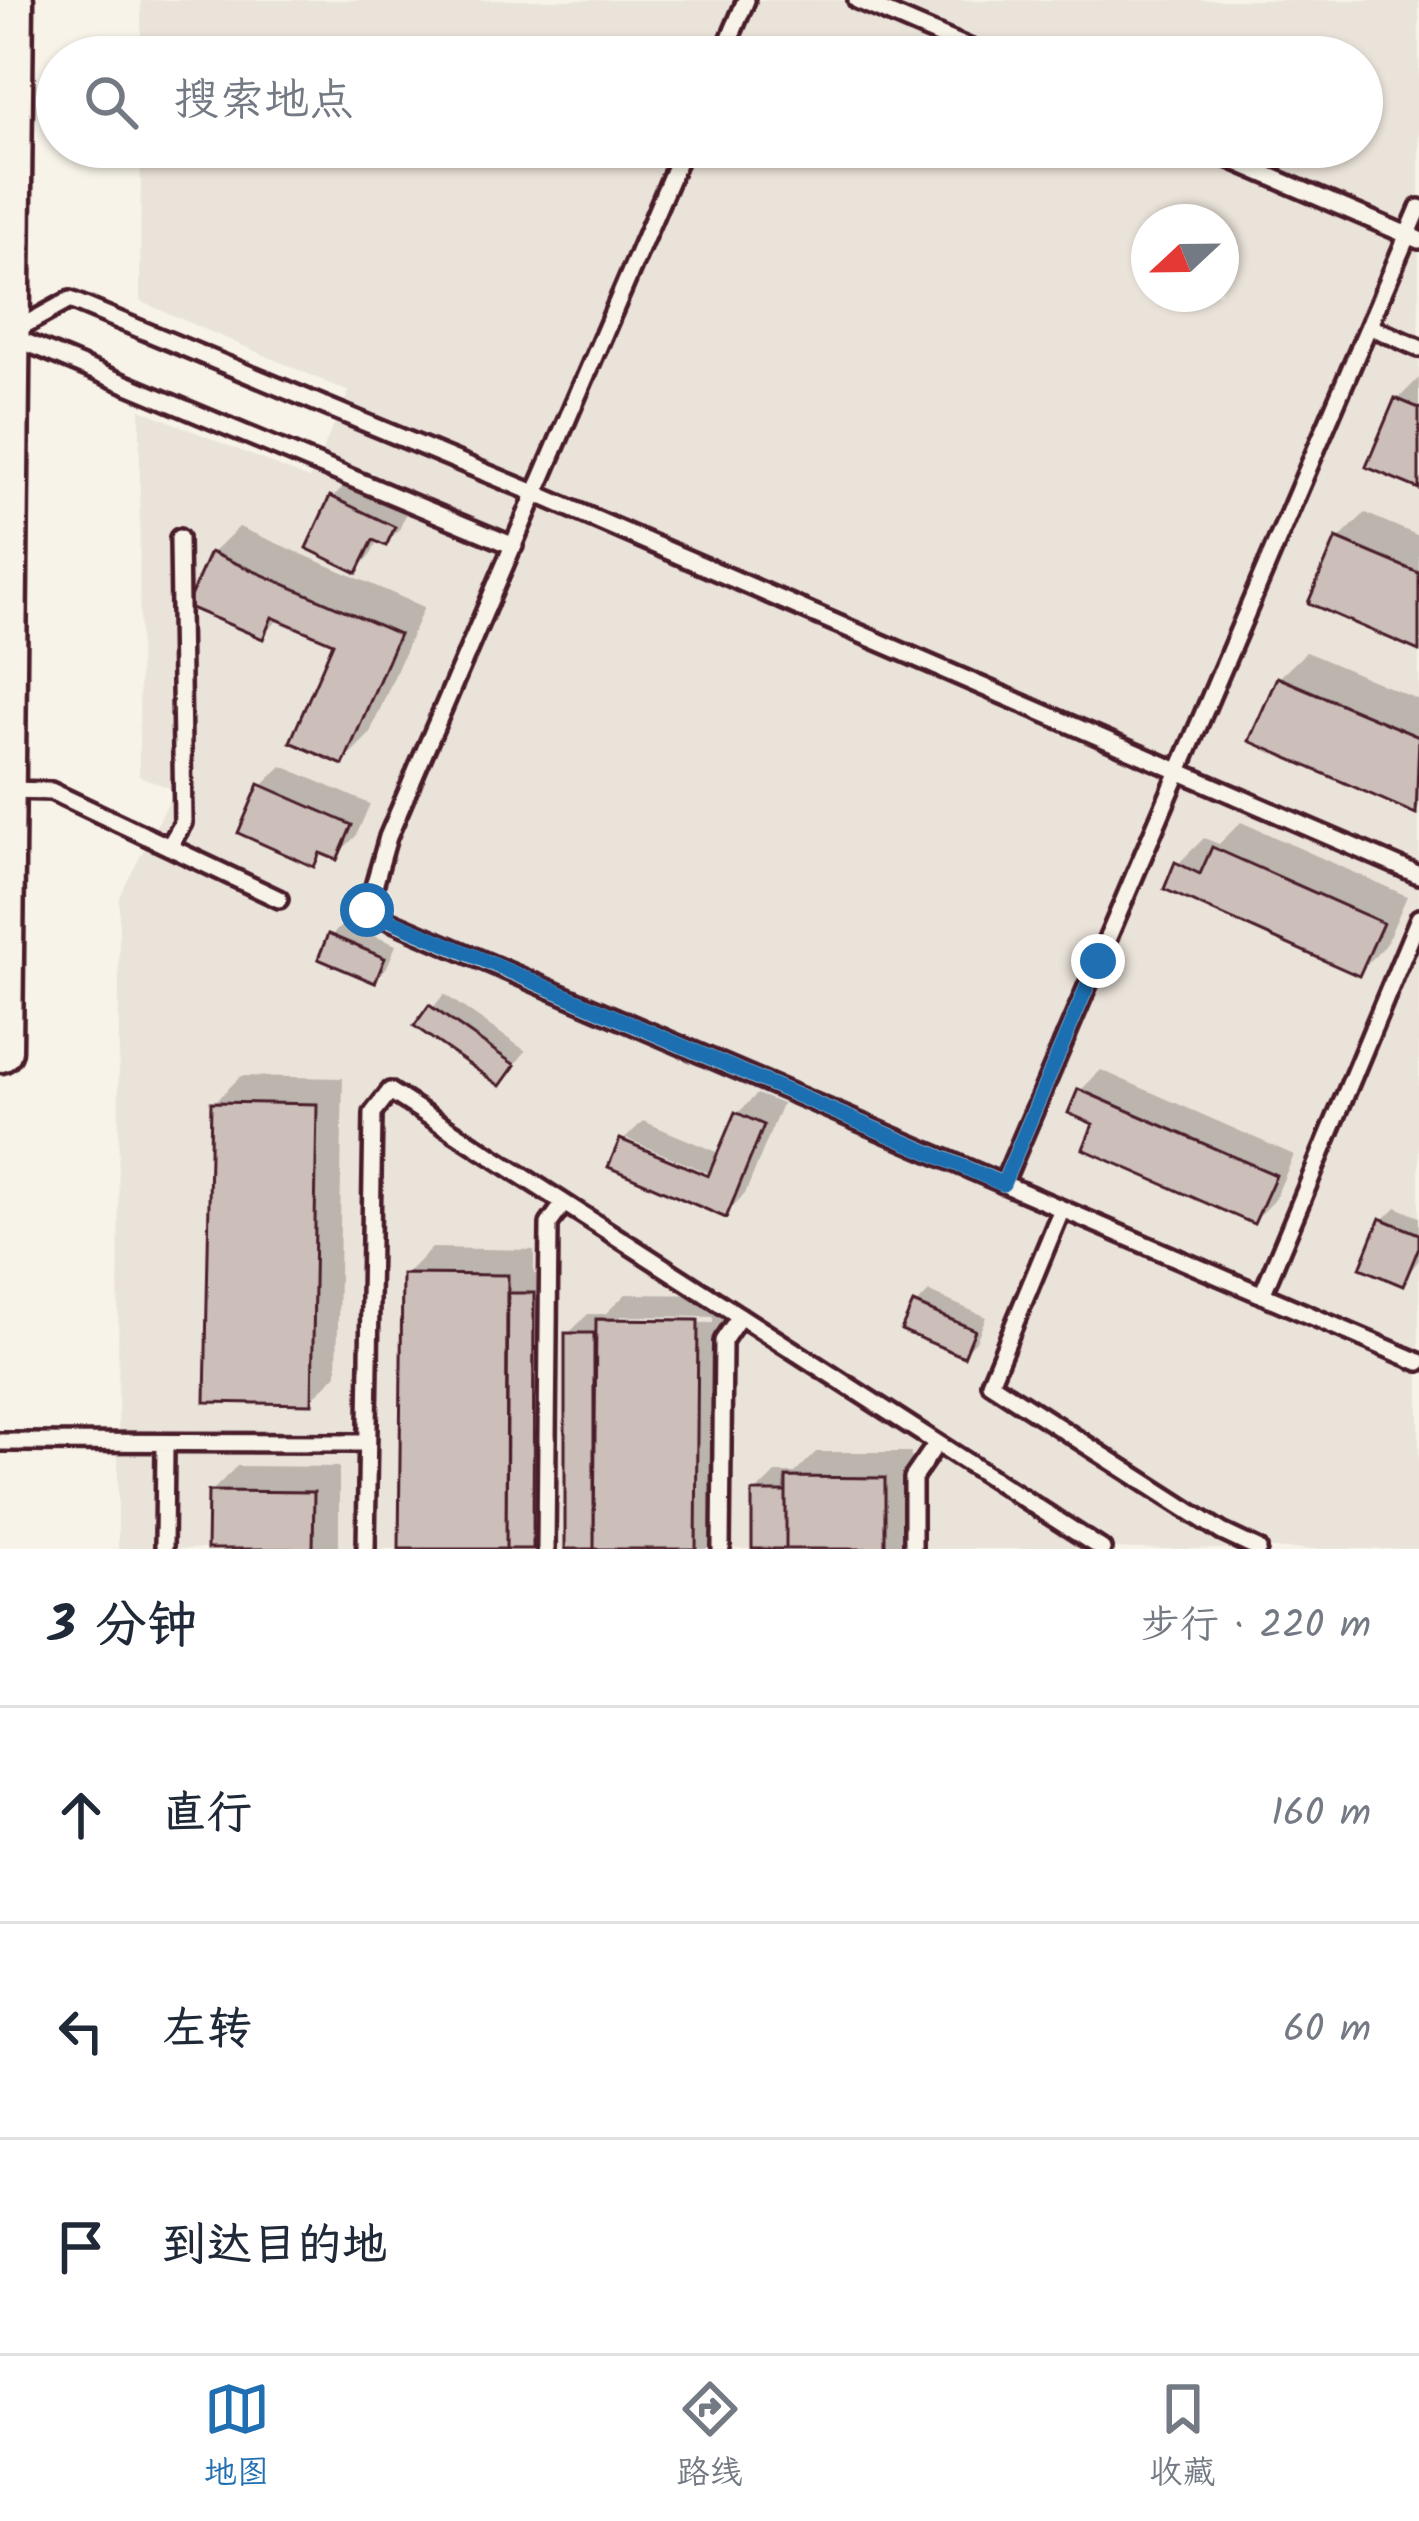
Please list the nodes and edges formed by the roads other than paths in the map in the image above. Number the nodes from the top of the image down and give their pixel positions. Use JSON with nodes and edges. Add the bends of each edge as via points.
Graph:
{"nodes":[{"id":1,"x":11,"y":0,"type":"edge"},
{"id":2,"x":746,"y":0,"type":"edge"},
{"id":3,"x":857,"y":0,"type":"edge"},
{"id":4,"x":731,"y":36,"type":"edge"},
{"id":5,"x":941,"y":36,"type":"edge"},
{"id":6,"x":675,"y":168,"type":"edge"},
{"id":7,"x":1251,"y":168,"type":"edge"},
{"id":8,"x":1419,"y":208,"type":"edge"},
{"id":9,"x":1413,"y":237,"type":"edge"},
{"id":10,"x":1369,"y":326,"type":"junction"},
{"id":11,"x":4,"y":334,"type":"edge"},
{"id":12,"x":1419,"y":347,"type":"edge"},
{"id":13,"x":537,"y":494,"type":"junction"},
{"id":14,"x":179,"y":538,"type":"dead end"},
{"id":15,"x":514,"y":546,"type":"junction"},
{"id":16,"x":1178,"y":773,"type":"junction"},
{"id":17,"x":3,"y":790,"type":"junction"},
{"id":18,"x":169,"y":847,"type":"junction"},
{"id":19,"x":1419,"y":874,"type":"edge"},
{"id":20,"x":279,"y":898,"type":"dead end"},
{"id":21,"x":1419,"y":918,"type":"edge"},
{"id":22,"x":0,"y":1050,"type":"edge"},
{"id":23,"x":1003,"y":1184,"type":"junction"},
{"id":24,"x":564,"y":1203,"type":"junction"},
{"id":25,"x":1062,"y":1209,"type":"junction"},
{"id":26,"x":1262,"y":1295,"type":"junction"},
{"id":27,"x":740,"y":1316,"type":"junction"},
{"id":28,"x":1419,"y":1362,"type":"edge"},
{"id":29,"x":0,"y":1442,"type":"edge"},
{"id":30,"x":367,"y":1443,"type":"junction"},
{"id":31,"x":937,"y":1443,"type":"junction"},
{"id":32,"x":165,"y":1445,"type":"junction"},
{"id":33,"x":164,"y":1549,"type":"edge"},
{"id":34,"x":366,"y":1549,"type":"edge"},
{"id":35,"x":546,"y":1549,"type":"edge"},
{"id":36,"x":721,"y":1549,"type":"edge"},
{"id":37,"x":913,"y":1549,"type":"edge"},
{"id":38,"x":1102,"y":1549,"type":"edge"},
{"id":39,"x":1258,"y":1549,"type":"edge"}],
"edges":[{"from":1,"to":11,"type":"main road"},
{"from":2,"to":4,"type":"lane"},
{"from":3,"to":5,"type":"lane"},
{"from":6,"to":13,"type":"lane"},
{"from":7,"to":9,"type":"lane"},
{"from":8,"to":9,"type":"lane"},
{"from":9,"to":10,"type":"lane"},
{"from":10,"to":12,"type":"lane"},
{"from":10,"to":16,"type":"lane"},
{"from":11,"to":13,"type":"lane","via":[[70,300]]},
{"from":11,"to":15,"type":"lane"},
{"from":11,"to":17,"type":"main road"},
{"from":13,"to":15,"type":"lane"},
{"from":13,"to":16,"type":"lane"},
{"from":14,"to":18,"type":"lane","via":[[183,823]]},
{"from":15,"to":23,"type":"lane","via":[[388,837],[367,910]]},
{"from":16,"to":19,"type":"lane"},
{"from":16,"to":23,"type":"lane"},
{"from":17,"to":18,"type":"lane","via":[[51,791]]},
{"from":17,"to":22,"type":"main road"},
{"from":18,"to":20,"type":"lane"},
{"from":21,"to":26,"type":"lane"},
{"from":23,"to":25,"type":"lane"},
{"from":24,"to":27,"type":"lane"},
{"from":24,"to":30,"type":"lane","via":[[390,1091],[373,1113]]},
{"from":24,"to":35,"type":"lane","via":[[549,1224]]},
{"from":25,"to":26,"type":"lane"},
{"from":25,"to":39,"type":"lane","via":[[990,1383]]},
{"from":26,"to":28,"type":"lane"},
{"from":27,"to":31,"type":"lane"},
{"from":27,"to":36,"type":"lane","via":[[723,1341]]},
{"from":29,"to":32,"type":"lane"},
{"from":30,"to":32,"type":"lane"},
{"from":30,"to":34,"type":"lane"},
{"from":31,"to":37,"type":"lane","via":[[913,1478]]},
{"from":31,"to":38,"type":"lane"},
{"from":32,"to":33,"type":"lane"}]}
